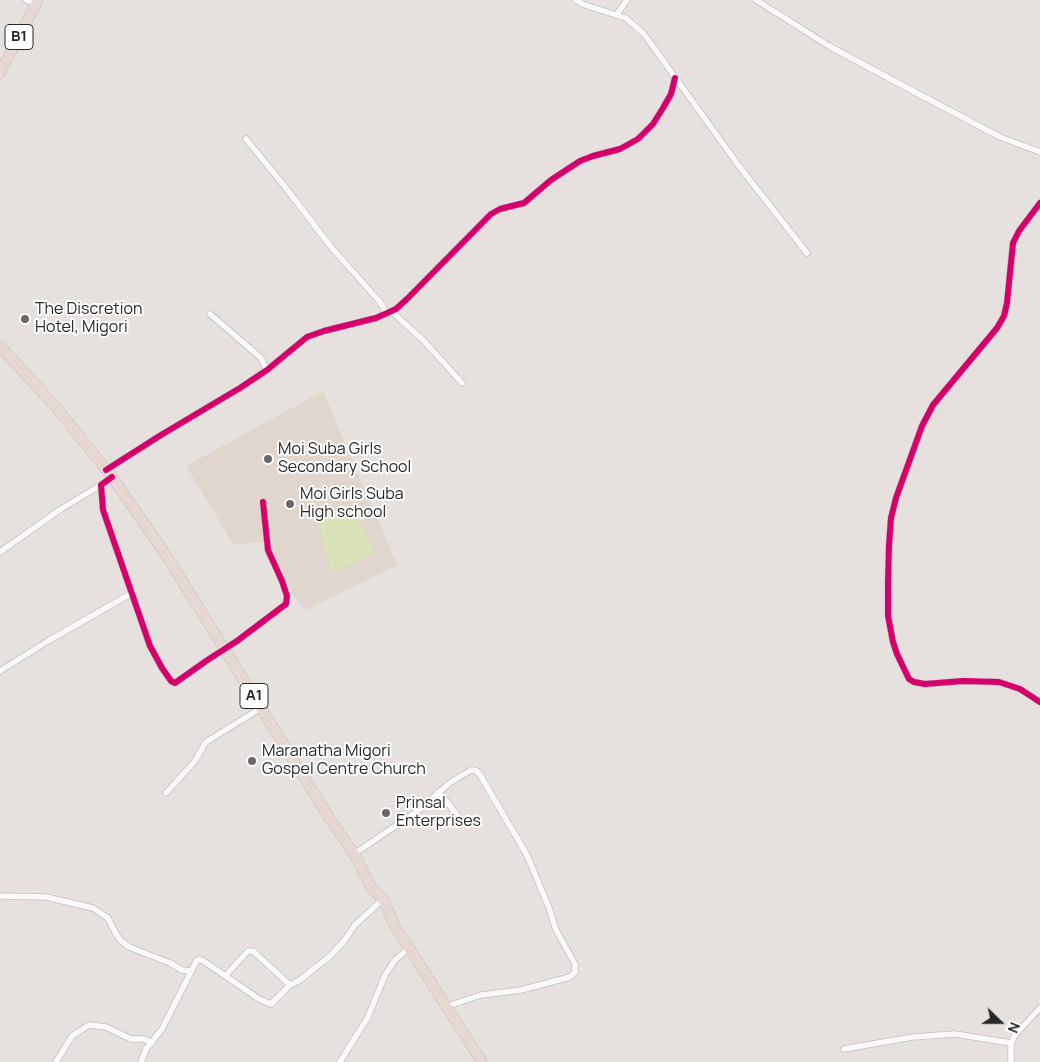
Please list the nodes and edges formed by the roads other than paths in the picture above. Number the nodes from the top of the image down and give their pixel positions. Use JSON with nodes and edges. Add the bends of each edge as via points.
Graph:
{"nodes":[{"id":1,"x":576,"y":0,"type":"edge"},
{"id":2,"x":627,"y":0,"type":"edge"},
{"id":3,"x":756,"y":0,"type":"edge"},
{"id":4,"x":33,"y":2,"type":"edge"},
{"id":5,"x":617,"y":14,"type":"junction"},
{"id":6,"x":0,"y":73,"type":"edge"},
{"id":7,"x":675,"y":78,"type":"junction"},
{"id":8,"x":246,"y":139,"type":"dead end"},
{"id":9,"x":1040,"y":152,"type":"edge"},
{"id":10,"x":1040,"y":203,"type":"edge"},
{"id":11,"x":807,"y":253,"type":"dead end"},
{"id":12,"x":390,"y":313,"type":"junction"},
{"id":13,"x":210,"y":314,"type":"dead end"},
{"id":14,"x":0,"y":346,"type":"edge"},
{"id":15,"x":267,"y":370,"type":"junction"},
{"id":16,"x":462,"y":383,"type":"dead end"},
{"id":17,"x":109,"y":474,"type":"junction"},
{"id":18,"x":101,"y":485,"type":"junction"},
{"id":19,"x":263,"y":502,"type":"dead end"},
{"id":20,"x":0,"y":552,"type":"edge"},
{"id":21,"x":132,"y":594,"type":"junction"},
{"id":22,"x":225,"y":650,"type":"junction"},
{"id":23,"x":0,"y":671,"type":"edge"},
{"id":24,"x":1040,"y":702,"type":"edge"},
{"id":25,"x":261,"y":708,"type":"junction"},
{"id":26,"x":439,"y":792,"type":"junction"},
{"id":27,"x":166,"y":793,"type":"dead end"},
{"id":28,"x":460,"y":824,"type":"dead end"},
{"id":29,"x":354,"y":854,"type":"junction"},
{"id":30,"x":0,"y":896,"type":"edge"},
{"id":31,"x":383,"y":899,"type":"junction"},
{"id":32,"x":409,"y":948,"type":"junction"},
{"id":33,"x":190,"y":972,"type":"junction"},
{"id":34,"x":226,"y":975,"type":"junction"},
{"id":35,"x":290,"y":986,"type":"junction"},
{"id":36,"x":446,"y":1007,"type":"junction"},
{"id":37,"x":1040,"y":1008,"type":"edge"},
{"id":38,"x":152,"y":1043,"type":"junction"},
{"id":39,"x":1011,"y":1043,"type":"junction"},
{"id":40,"x":844,"y":1048,"type":"dead end"},
{"id":41,"x":480,"y":1061,"type":"edge"},
{"id":42,"x":56,"y":1062,"type":"edge"},
{"id":43,"x":140,"y":1062,"type":"edge"},
{"id":44,"x":340,"y":1062,"type":"edge"},
{"id":45,"x":1012,"y":1062,"type":"edge"}],
"edges":[{"from":1,"to":5,"type":"street","via":[[585,6]]},
{"from":2,"to":5,"type":"street"},
{"from":3,"to":9,"type":"street","via":[[829,46],[911,90],[1000,137]]},
{"from":4,"to":6,"type":"highway","number":"B1"},
{"from":5,"to":7,"type":"street","via":[[644,34]]},
{"from":7,"to":11,"type":"street"},
{"from":7,"to":12,"type":"street","via":[[663,108],[638,139],[620,149],[580,161],[524,203],[491,214]]},
{"from":8,"to":12,"type":"street","via":[[331,247]]},
{"from":10,"to":24,"type":"street","via":[[1013,242],[1004,316],[933,405],[922,426],[891,518],[888,616],[893,642],[905,672],[914,682],[998,682],[1020,689]]},
{"from":12,"to":15,"type":"street","via":[[307,337]]},
{"from":12,"to":16,"type":"street","via":[[424,341]]},
{"from":13,"to":15,"type":"street","via":[[261,358]]},
{"from":14,"to":17,"type":"highway","number":"A1","via":[[55,406]]},
{"from":15,"to":17,"type":"street","via":[[161,435]]},
{"from":17,"to":18,"type":"street"},
{"from":17,"to":22,"type":"highway","number":"A1","via":[[166,554]]},
{"from":18,"to":20,"type":"street"},
{"from":18,"to":21,"type":"street","via":[[103,510]]},
{"from":19,"to":22,"type":"street","via":[[268,550],[282,581],[286,601],[284,606]]},
{"from":21,"to":22,"type":"street","via":[[153,652],[173,682],[177,683],[206,660]]},
{"from":21,"to":23,"type":"street"},
{"from":22,"to":25,"type":"highway","number":"A1"},
{"from":25,"to":27,"type":"street","via":[[206,742],[195,761]]},
{"from":25,"to":29,"type":"highway","number":"A1"},
{"from":26,"to":28,"type":"street","via":[[458,816]]},
{"from":26,"to":29,"type":"street","via":[[425,806]]},
{"from":26,"to":36,"type":"street","via":[[471,770],[480,775],[527,855],[556,930],[575,964],[575,972],[570,977],[521,990],[481,995]]},
{"from":29,"to":31,"type":"highway","number":"A1","via":[[372,888]]},
{"from":30,"to":33,"type":"street","via":[[46,897],[93,908],[108,918],[121,941],[129,947]]},
{"from":31,"to":32,"type":"highway","number":"A1"},
{"from":31,"to":35,"type":"street","via":[[330,956]]},
{"from":32,"to":36,"type":"highway","number":"A1"},
{"from":32,"to":44,"type":"street","via":[[385,975],[368,1018]]},
{"from":33,"to":34,"type":"street","via":[[199,959]]},
{"from":33,"to":38,"type":"street"},
{"from":34,"to":35,"type":"street","via":[[269,1004]]},
{"from":34,"to":35,"type":"street","via":[[248,951],[252,951]]},
{"from":36,"to":41,"type":"highway","number":"A1"},
{"from":37,"to":39,"type":"street"},
{"from":38,"to":42,"type":"street","via":[[147,1039],[131,1039],[106,1027],[89,1025],[72,1036]]},
{"from":38,"to":43,"type":"street"},
{"from":39,"to":40,"type":"street","via":[[955,1034],[913,1036]]},
{"from":39,"to":45,"type":"street"}]}
